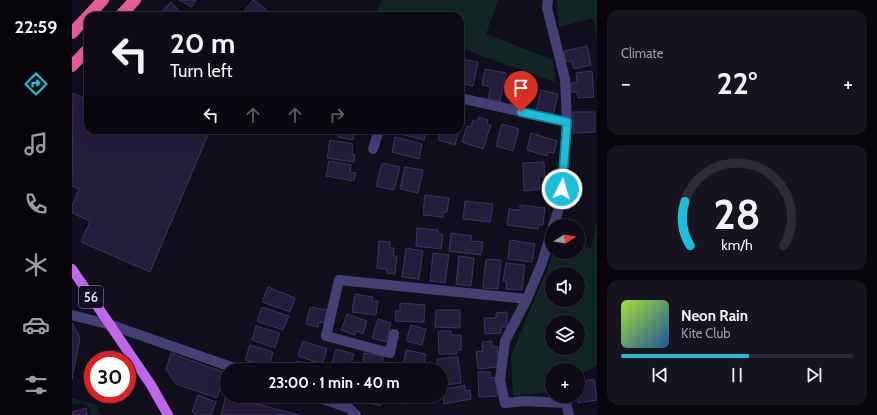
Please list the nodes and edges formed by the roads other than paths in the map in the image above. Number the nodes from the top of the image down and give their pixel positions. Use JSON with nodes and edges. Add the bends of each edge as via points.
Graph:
{"nodes":[{"id":1,"x":103,"y":0,"type":"edge"},
{"id":2,"x":135,"y":0,"type":"edge"},
{"id":3,"x":537,"y":0,"type":"edge"},
{"id":4,"x":547,"y":4,"type":"edge"},
{"id":5,"x":92,"y":12,"type":"edge"},
{"id":6,"x":124,"y":12,"type":"edge"},
{"id":7,"x":84,"y":20,"type":"edge"},
{"id":8,"x":72,"y":33,"type":"edge"},
{"id":9,"x":84,"y":53,"type":"edge"},
{"id":10,"x":72,"y":66,"type":"edge"},
{"id":11,"x":464,"y":99,"type":"edge"},
{"id":12,"x":567,"y":122,"type":"junction"},
{"id":13,"x":378,"y":134,"type":"edge"},
{"id":14,"x":373,"y":149,"type":"dead end"},
{"id":15,"x":555,"y":219,"type":"edge"},
{"id":16,"x":545,"y":253,"type":"edge"},
{"id":17,"x":72,"y":269,"type":"edge"},
{"id":18,"x":528,"y":299,"type":"junction"},
{"id":19,"x":72,"y":315,"type":"edge"},
{"id":20,"x":111,"y":325,"type":"junction"},
{"id":21,"x":394,"y":334,"type":"dead end"},
{"id":22,"x":220,"y":363,"type":"edge"},
{"id":23,"x":334,"y":403,"type":"edge"},
{"id":24,"x":168,"y":415,"type":"edge"},
{"id":25,"x":356,"y":415,"type":"edge"},
{"id":26,"x":569,"y":415,"type":"edge"}],
"edges":[{"from":1,"to":5,"type":"highway"},
{"from":2,"to":6,"type":"highway"},
{"from":3,"to":4,"type":"street"},
{"from":4,"to":12,"type":"street","via":[[565,78]]},
{"from":7,"to":8,"type":"highway"},
{"from":9,"to":10,"type":"highway"},
{"from":11,"to":12,"type":"street"},
{"from":12,"to":15,"type":"street","via":[[560,202]]},
{"from":13,"to":14,"type":"street"},
{"from":16,"to":18,"type":"street"},
{"from":17,"to":20,"type":"main road","number":"56"},
{"from":18,"to":21,"type":"street","via":[[339,280],[326,336],[390,353]]},
{"from":18,"to":26,"type":"street","via":[[505,341],[500,380],[505,402],[566,403]]},
{"from":19,"to":20,"type":"street"},
{"from":20,"to":22,"type":"street"},
{"from":20,"to":24,"type":"main road","number":"56"},
{"from":23,"to":25,"type":"street","via":[[349,408]]}]}
